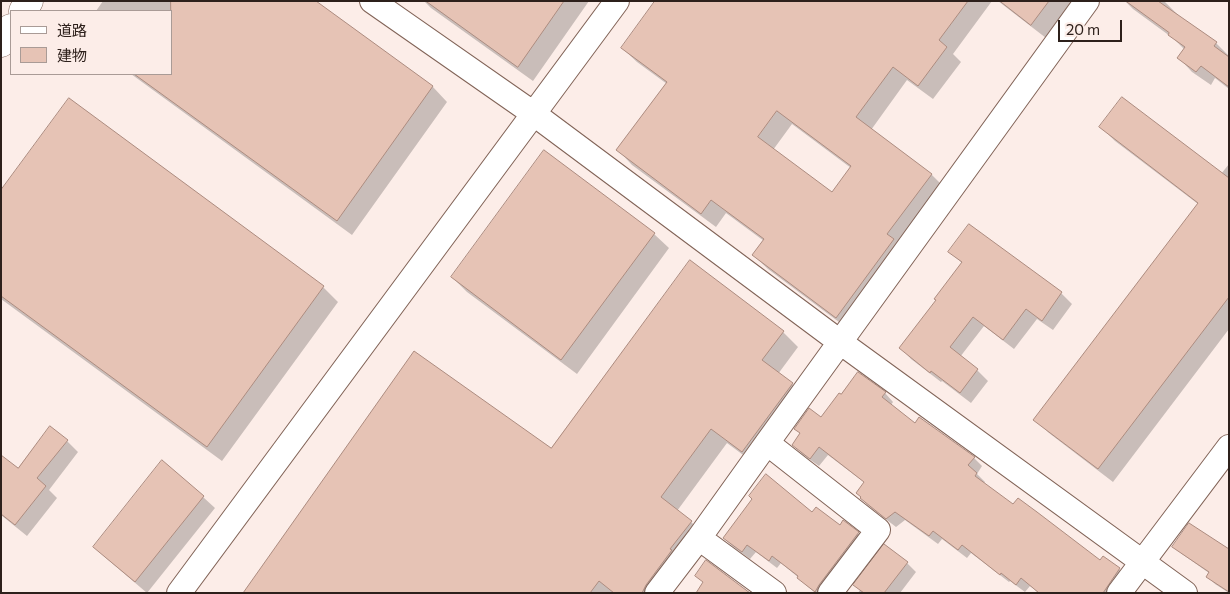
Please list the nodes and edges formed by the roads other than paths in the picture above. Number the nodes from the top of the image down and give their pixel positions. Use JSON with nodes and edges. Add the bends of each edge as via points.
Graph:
{"nodes":[{"id":1,"x":372,"y":1,"type":"edge"},
{"id":2,"x":617,"y":1,"type":"edge"},
{"id":3,"x":1087,"y":1,"type":"edge"},
{"id":4,"x":10,"y":30,"type":"edge"},
{"id":5,"x":1,"y":43,"type":"edge"},
{"id":6,"x":534,"y":114,"type":"junction"},
{"id":7,"x":840,"y":342,"type":"junction"},
{"id":8,"x":767,"y":442,"type":"junction"},
{"id":9,"x":1229,"y":447,"type":"edge"},
{"id":10,"x":699,"y":538,"type":"junction"},
{"id":11,"x":1142,"y":561,"type":"junction"},
{"id":12,"x":179,"y":593,"type":"edge"},
{"id":13,"x":657,"y":593,"type":"edge"},
{"id":14,"x":774,"y":593,"type":"edge"},
{"id":15,"x":830,"y":593,"type":"edge"},
{"id":16,"x":1119,"y":593,"type":"edge"},
{"id":17,"x":1185,"y":593,"type":"edge"}],
"edges":[{"from":1,"to":6,"type":"street"},
{"from":2,"to":6,"type":"street"},
{"from":3,"to":7,"type":"street"},
{"from":4,"to":5,"type":"main road"},
{"from":6,"to":7,"type":"street"},
{"from":6,"to":12,"type":"street"},
{"from":7,"to":8,"type":"street"},
{"from":7,"to":11,"type":"street"},
{"from":8,"to":10,"type":"street"},
{"from":8,"to":15,"type":"street","via":[[878,530]]},
{"from":9,"to":11,"type":"street"},
{"from":10,"to":13,"type":"street"},
{"from":10,"to":14,"type":"street"},
{"from":11,"to":16,"type":"street"},
{"from":11,"to":17,"type":"street"}]}
